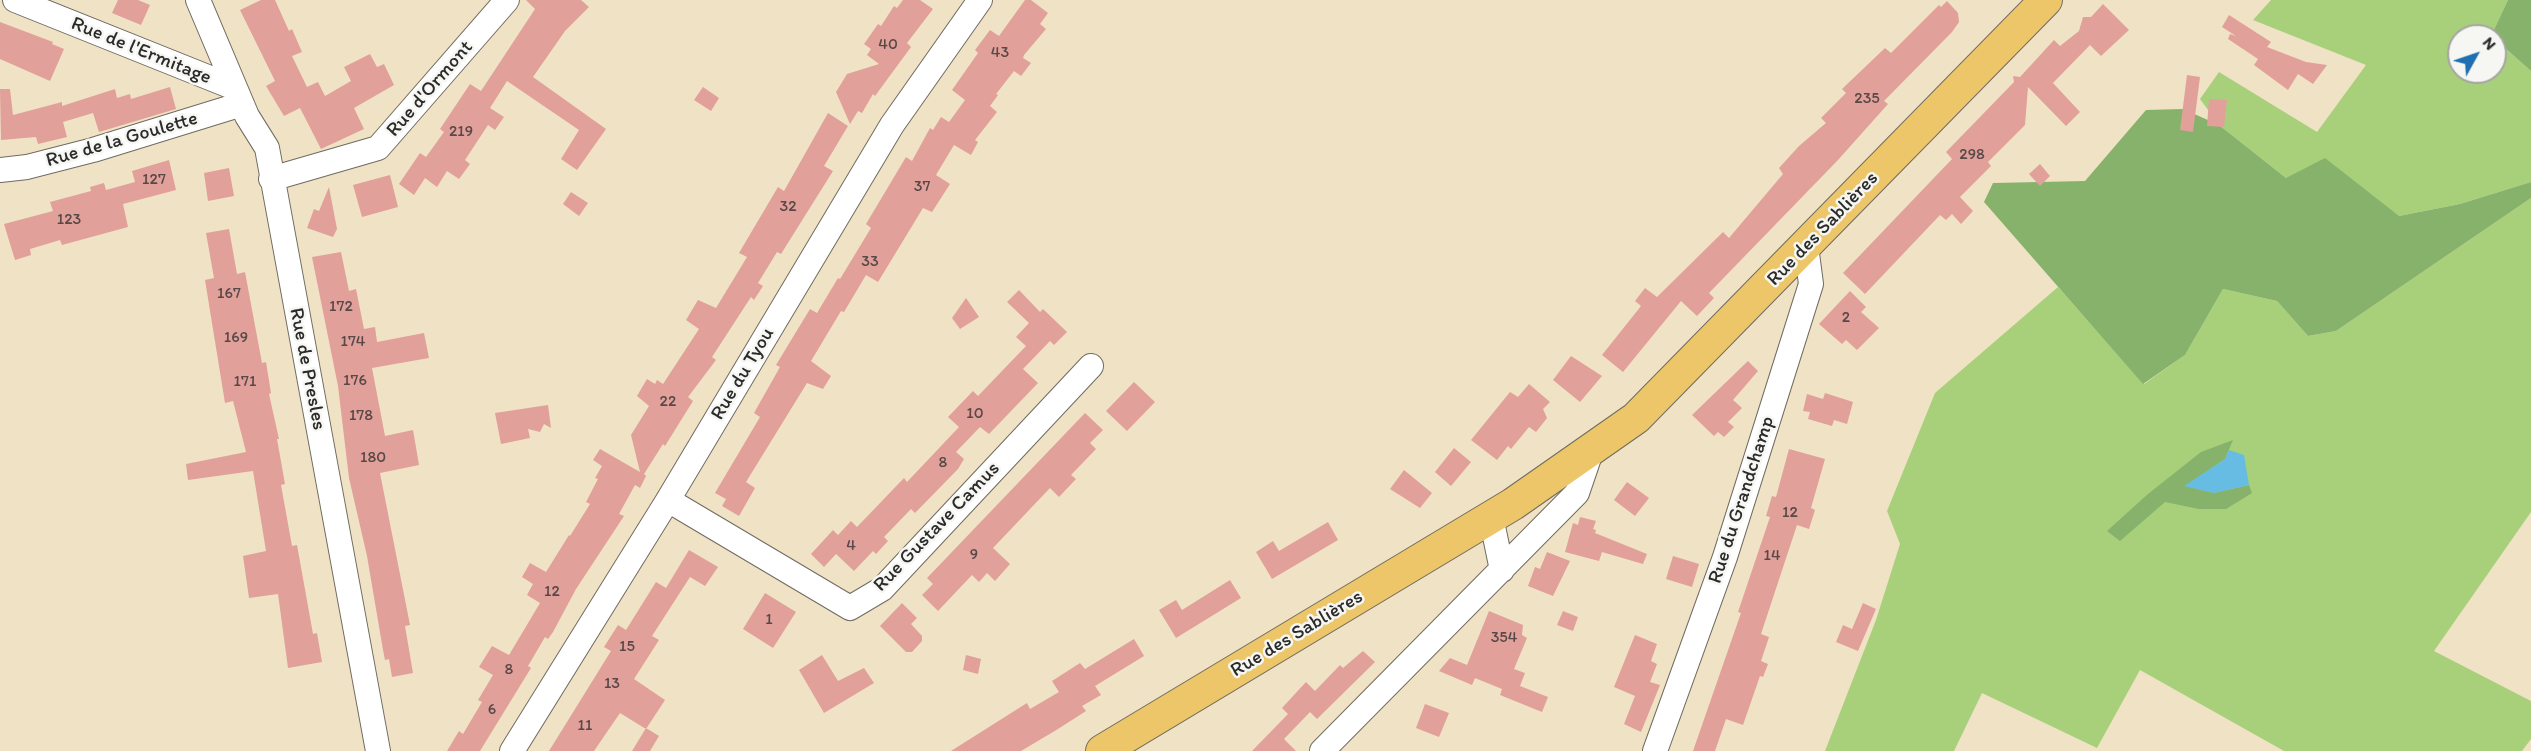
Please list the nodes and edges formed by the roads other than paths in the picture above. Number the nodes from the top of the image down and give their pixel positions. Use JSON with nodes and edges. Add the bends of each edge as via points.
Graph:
{"nodes":[{"id":1,"x":15,"y":0,"type":"edge"},
{"id":2,"x":198,"y":0,"type":"edge"},
{"id":3,"x":507,"y":0,"type":"edge"},
{"id":4,"x":980,"y":0,"type":"edge"},
{"id":5,"x":2046,"y":0,"type":"edge"},
{"id":6,"x":239,"y":96,"type":"junction"},
{"id":7,"x":0,"y":170,"type":"edge"},
{"id":8,"x":271,"y":179,"type":"junction"},
{"id":9,"x":1806,"y":246,"type":"junction"},
{"id":10,"x":1091,"y":366,"type":"dead end"},
{"id":11,"x":1592,"y":449,"type":"junction"},
{"id":12,"x":1520,"y":499,"type":"junction"},
{"id":13,"x":668,"y":500,"type":"junction"},
{"id":14,"x":1491,"y":517,"type":"junction"},
{"id":15,"x":1537,"y":534,"type":"junction"},
{"id":16,"x":1502,"y":570,"type":"junction"},
{"id":17,"x":378,"y":751,"type":"edge"},
{"id":18,"x":512,"y":751,"type":"edge"},
{"id":19,"x":1102,"y":751,"type":"edge"},
{"id":20,"x":1322,"y":751,"type":"edge"},
{"id":21,"x":1655,"y":751,"type":"edge"}],
"edges":[{"from":1,"to":6,"type":"street","name":"Rue de l'Ermitage"},
{"from":2,"to":6,"type":"street","name":"Rue de Presles"},
{"from":3,"to":8,"type":"street","name":"Rue d'Ormont","via":[[378,148]]},
{"from":4,"to":13,"type":"street","name":"Rue du Tyou","via":[[891,125]]},
{"from":5,"to":9,"type":"main road","name":"Rue des Sablières"},
{"from":6,"to":7,"type":"street","name":"Rue de la Goulette","via":[[71,156]]},
{"from":6,"to":8,"type":"street","name":"Rue de Presles","via":[[267,148]]},
{"from":8,"to":17,"type":"street","name":"Rue de Presles"},
{"from":9,"to":11,"type":"main road","name":"Rue des Sablières","via":[[1636,418]]},
{"from":9,"to":21,"type":"street","name":"Rue du Grandchamp","via":[[1810,284],[1725,557]]},
{"from":10,"to":13,"type":"street","name":"Rue Gustave Camus","via":[[882,589],[850,608]]},
{"from":11,"to":12,"type":"main road","name":"Rue des Sablières"},
{"from":11,"to":15,"type":"street","via":[[1577,493]]},
{"from":12,"to":14,"type":"main road","name":"Rue des Sablières"},
{"from":12,"to":15,"type":"street"},
{"from":13,"to":18,"type":"street","name":"Rue du Tyou"},
{"from":14,"to":16,"type":"street"},
{"from":14,"to":19,"type":"main road","name":"Rue des Sablières"},
{"from":15,"to":16,"type":"street"},
{"from":16,"to":20,"type":"street"}]}
